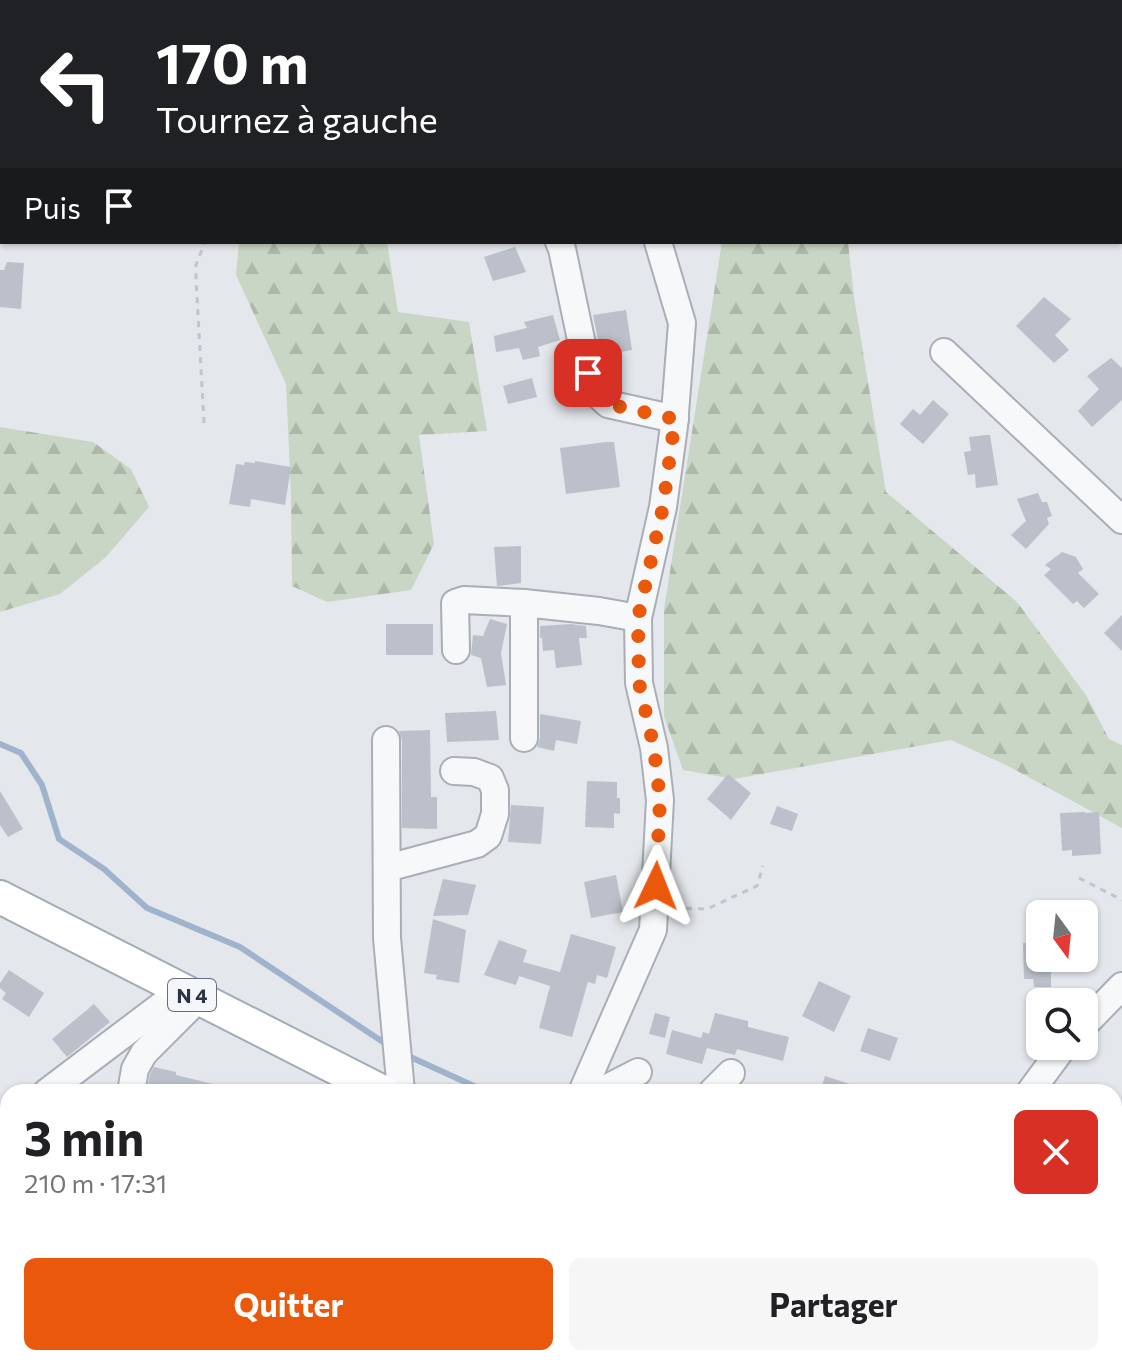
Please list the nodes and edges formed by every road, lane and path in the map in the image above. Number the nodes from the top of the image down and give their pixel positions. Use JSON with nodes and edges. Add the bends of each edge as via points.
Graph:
{"nodes":[{"id":1,"x":204,"y":244,"type":"edge"},
{"id":2,"x":560,"y":244,"type":"edge"},
{"id":3,"x":659,"y":244,"type":"edge"},
{"id":4,"x":944,"y":352,"type":"dead end"},
{"id":5,"x":675,"y":419,"type":"junction"},
{"id":6,"x":204,"y":423,"type":"dead end"},
{"id":7,"x":1122,"y":520,"type":"edge"},
{"id":8,"x":524,"y":603,"type":"junction"},
{"id":9,"x":638,"y":618,"type":"junction"},
{"id":10,"x":456,"y":650,"type":"dead end"},
{"id":11,"x":524,"y":738,"type":"dead end"},
{"id":12,"x":386,"y":740,"type":"dead end"},
{"id":13,"x":454,"y":771,"type":"dead end"},
{"id":14,"x":763,"y":866,"type":"dead end"},
{"id":15,"x":387,"y":868,"type":"junction"},
{"id":16,"x":1079,"y":878,"type":"dead end"},
{"id":17,"x":0,"y":897,"type":"edge"},
{"id":18,"x":1122,"y":900,"type":"edge"},
{"id":19,"x":655,"y":908,"type":"junction"},
{"id":20,"x":1122,"y":986,"type":"edge"},
{"id":21,"x":190,"y":994,"type":"junction"},
{"id":22,"x":1098,"y":1011,"type":"edge"},
{"id":23,"x":1054,"y":1060,"type":"edge"},
{"id":24,"x":638,"y":1072,"type":"dead end"},
{"id":25,"x":731,"y":1073,"type":"dead end"},
{"id":26,"x":59,"y":1084,"type":"edge"},
{"id":27,"x":132,"y":1084,"type":"edge"},
{"id":28,"x":367,"y":1084,"type":"edge"},
{"id":29,"x":400,"y":1084,"type":"edge"},
{"id":30,"x":586,"y":1084,"type":"edge"},
{"id":31,"x":615,"y":1084,"type":"edge"},
{"id":32,"x":720,"y":1084,"type":"edge"},
{"id":33,"x":1036,"y":1084,"type":"edge"}],
"edges":[{"from":1,"to":6,"type":"path","via":[[196,265]]},
{"from":2,"to":5,"type":"street","via":[[593,390],[608,404]]},
{"from":3,"to":5,"type":"street","via":[[682,323]]},
{"from":4,"to":7,"type":"street"},
{"from":5,"to":9,"type":"street","via":[[663,507]]},
{"from":8,"to":9,"type":"street"},
{"from":8,"to":10,"type":"street","via":[[455,603]]},
{"from":8,"to":11,"type":"street"},
{"from":9,"to":19,"type":"street","via":[[639,683],[660,800]]},
{"from":12,"to":15,"type":"street"},
{"from":13,"to":15,"type":"street","via":[[490,778],[495,814],[488,836],[477,844]]},
{"from":14,"to":19,"type":"path","via":[[757,886],[707,909]]},
{"from":15,"to":29,"type":"street","via":[[387,938]]},
{"from":16,"to":18,"type":"path"},
{"from":17,"to":21,"type":"main road","number":"N 4"},
{"from":19,"to":30,"type":"street","via":[[653,930]]},
{"from":20,"to":22,"type":"street"},
{"from":21,"to":26,"type":"street"},
{"from":21,"to":27,"type":"street","via":[[144,1053]]},
{"from":21,"to":28,"type":"main road","number":"N 4"},
{"from":23,"to":33,"type":"street"},
{"from":24,"to":31,"type":"street"},
{"from":25,"to":32,"type":"street"}]}
